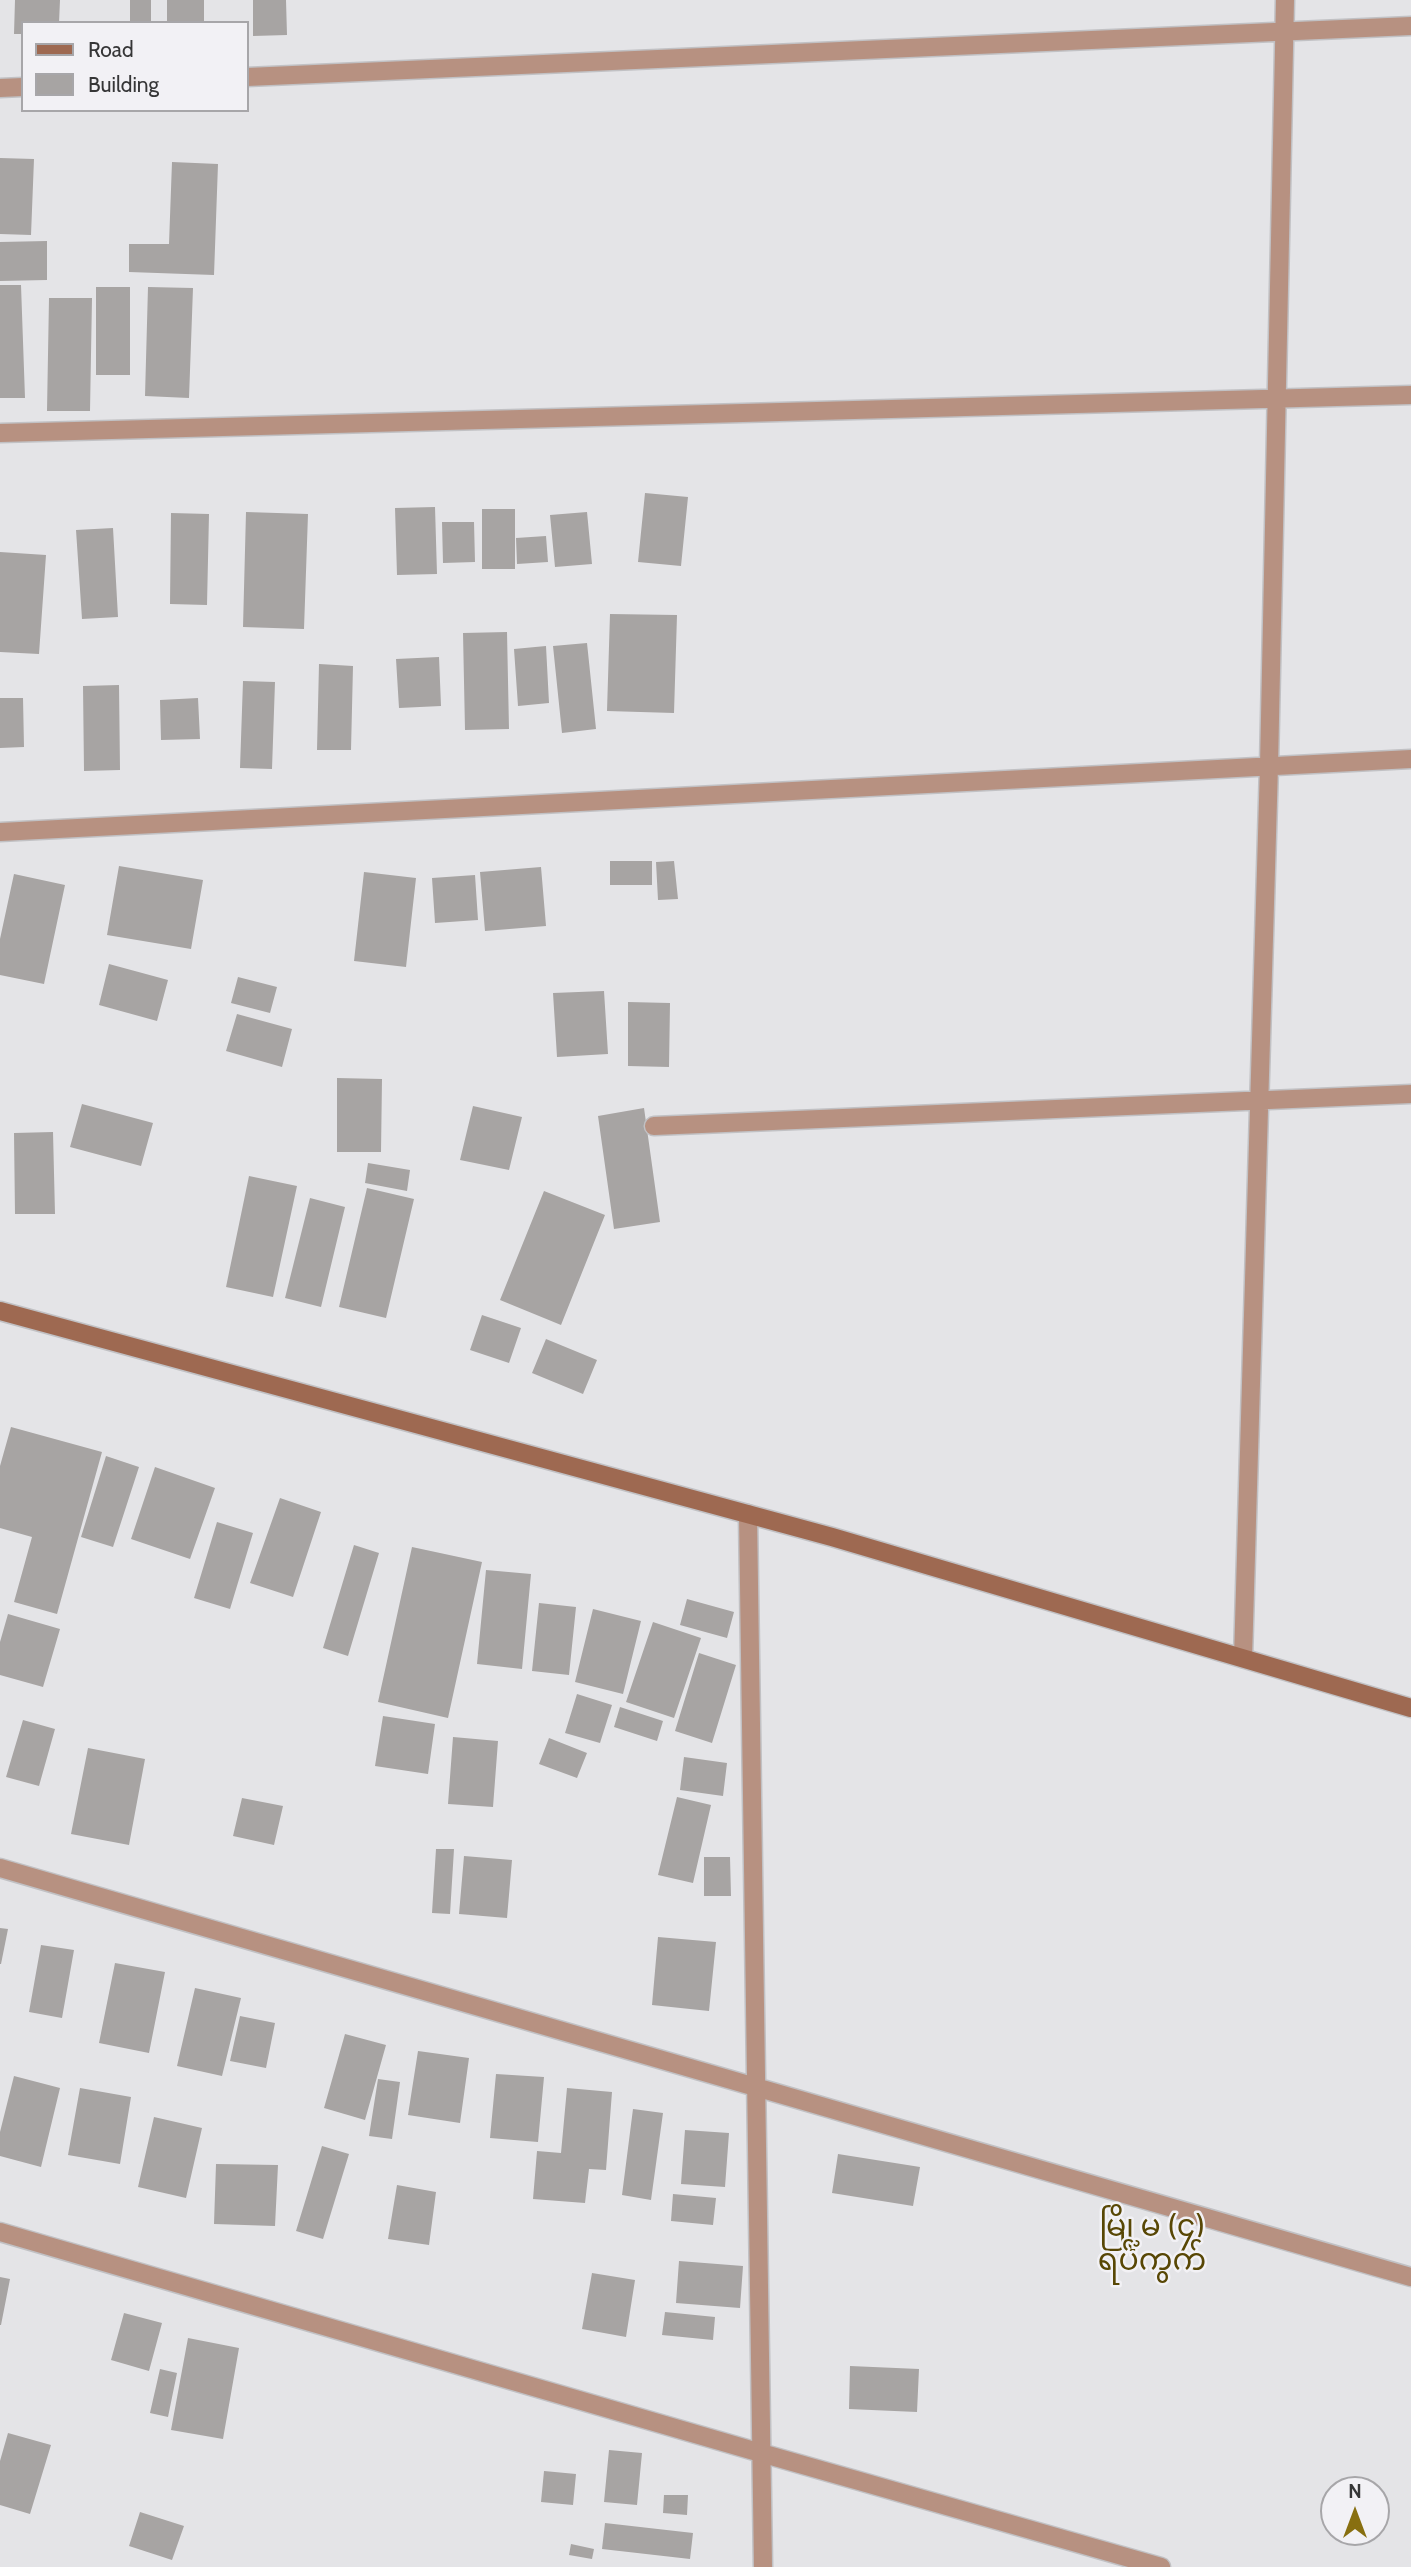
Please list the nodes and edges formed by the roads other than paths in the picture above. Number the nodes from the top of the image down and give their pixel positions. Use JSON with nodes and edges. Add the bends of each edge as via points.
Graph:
{"nodes":[{"id":1,"x":1285,"y":0,"type":"edge"},
{"id":2,"x":1411,"y":26,"type":"edge"},
{"id":3,"x":1284,"y":32,"type":"junction"},
{"id":4,"x":248,"y":77,"type":"edge"},
{"id":5,"x":21,"y":87,"type":"edge"},
{"id":6,"x":0,"y":88,"type":"edge"},
{"id":7,"x":1411,"y":395,"type":"edge"},
{"id":8,"x":1277,"y":400,"type":"junction"},
{"id":9,"x":0,"y":433,"type":"edge"},
{"id":10,"x":1411,"y":759,"type":"edge"},
{"id":11,"x":1269,"y":766,"type":"junction"},
{"id":12,"x":0,"y":832,"type":"edge"},
{"id":13,"x":1411,"y":1094,"type":"edge"},
{"id":14,"x":1259,"y":1100,"type":"junction"},
{"id":15,"x":654,"y":1126,"type":"dead end"},
{"id":16,"x":0,"y":1311,"type":"edge"},
{"id":17,"x":748,"y":1514,"type":"junction"},
{"id":18,"x":1243,"y":1658,"type":"junction"},
{"id":19,"x":1411,"y":1708,"type":"edge"},
{"id":20,"x":0,"y":1868,"type":"edge"},
{"id":21,"x":757,"y":2086,"type":"junction"},
{"id":22,"x":0,"y":2232,"type":"edge"},
{"id":23,"x":1411,"y":2277,"type":"edge"},
{"id":24,"x":761,"y":2454,"type":"junction"},
{"id":25,"x":763,"y":2567,"type":"edge"},
{"id":26,"x":1161,"y":2567,"type":"edge"}],
"edges":[{"from":1,"to":3,"type":"street"},
{"from":2,"to":3,"type":"street"},
{"from":3,"to":4,"type":"street"},
{"from":3,"to":8,"type":"street"},
{"from":5,"to":6,"type":"street"},
{"from":7,"to":8,"type":"street"},
{"from":8,"to":9,"type":"street"},
{"from":8,"to":11,"type":"street"},
{"from":10,"to":11,"type":"street"},
{"from":11,"to":12,"type":"street"},
{"from":11,"to":14,"type":"street"},
{"from":13,"to":14,"type":"street"},
{"from":14,"to":15,"type":"street"},
{"from":14,"to":18,"type":"street"},
{"from":16,"to":17,"type":"main road"},
{"from":17,"to":18,"type":"main road"},
{"from":17,"to":21,"type":"street"},
{"from":18,"to":19,"type":"main road"},
{"from":20,"to":21,"type":"street"},
{"from":21,"to":23,"type":"street"},
{"from":21,"to":24,"type":"street"},
{"from":22,"to":24,"type":"street"},
{"from":24,"to":25,"type":"street"},
{"from":24,"to":26,"type":"street"}]}
